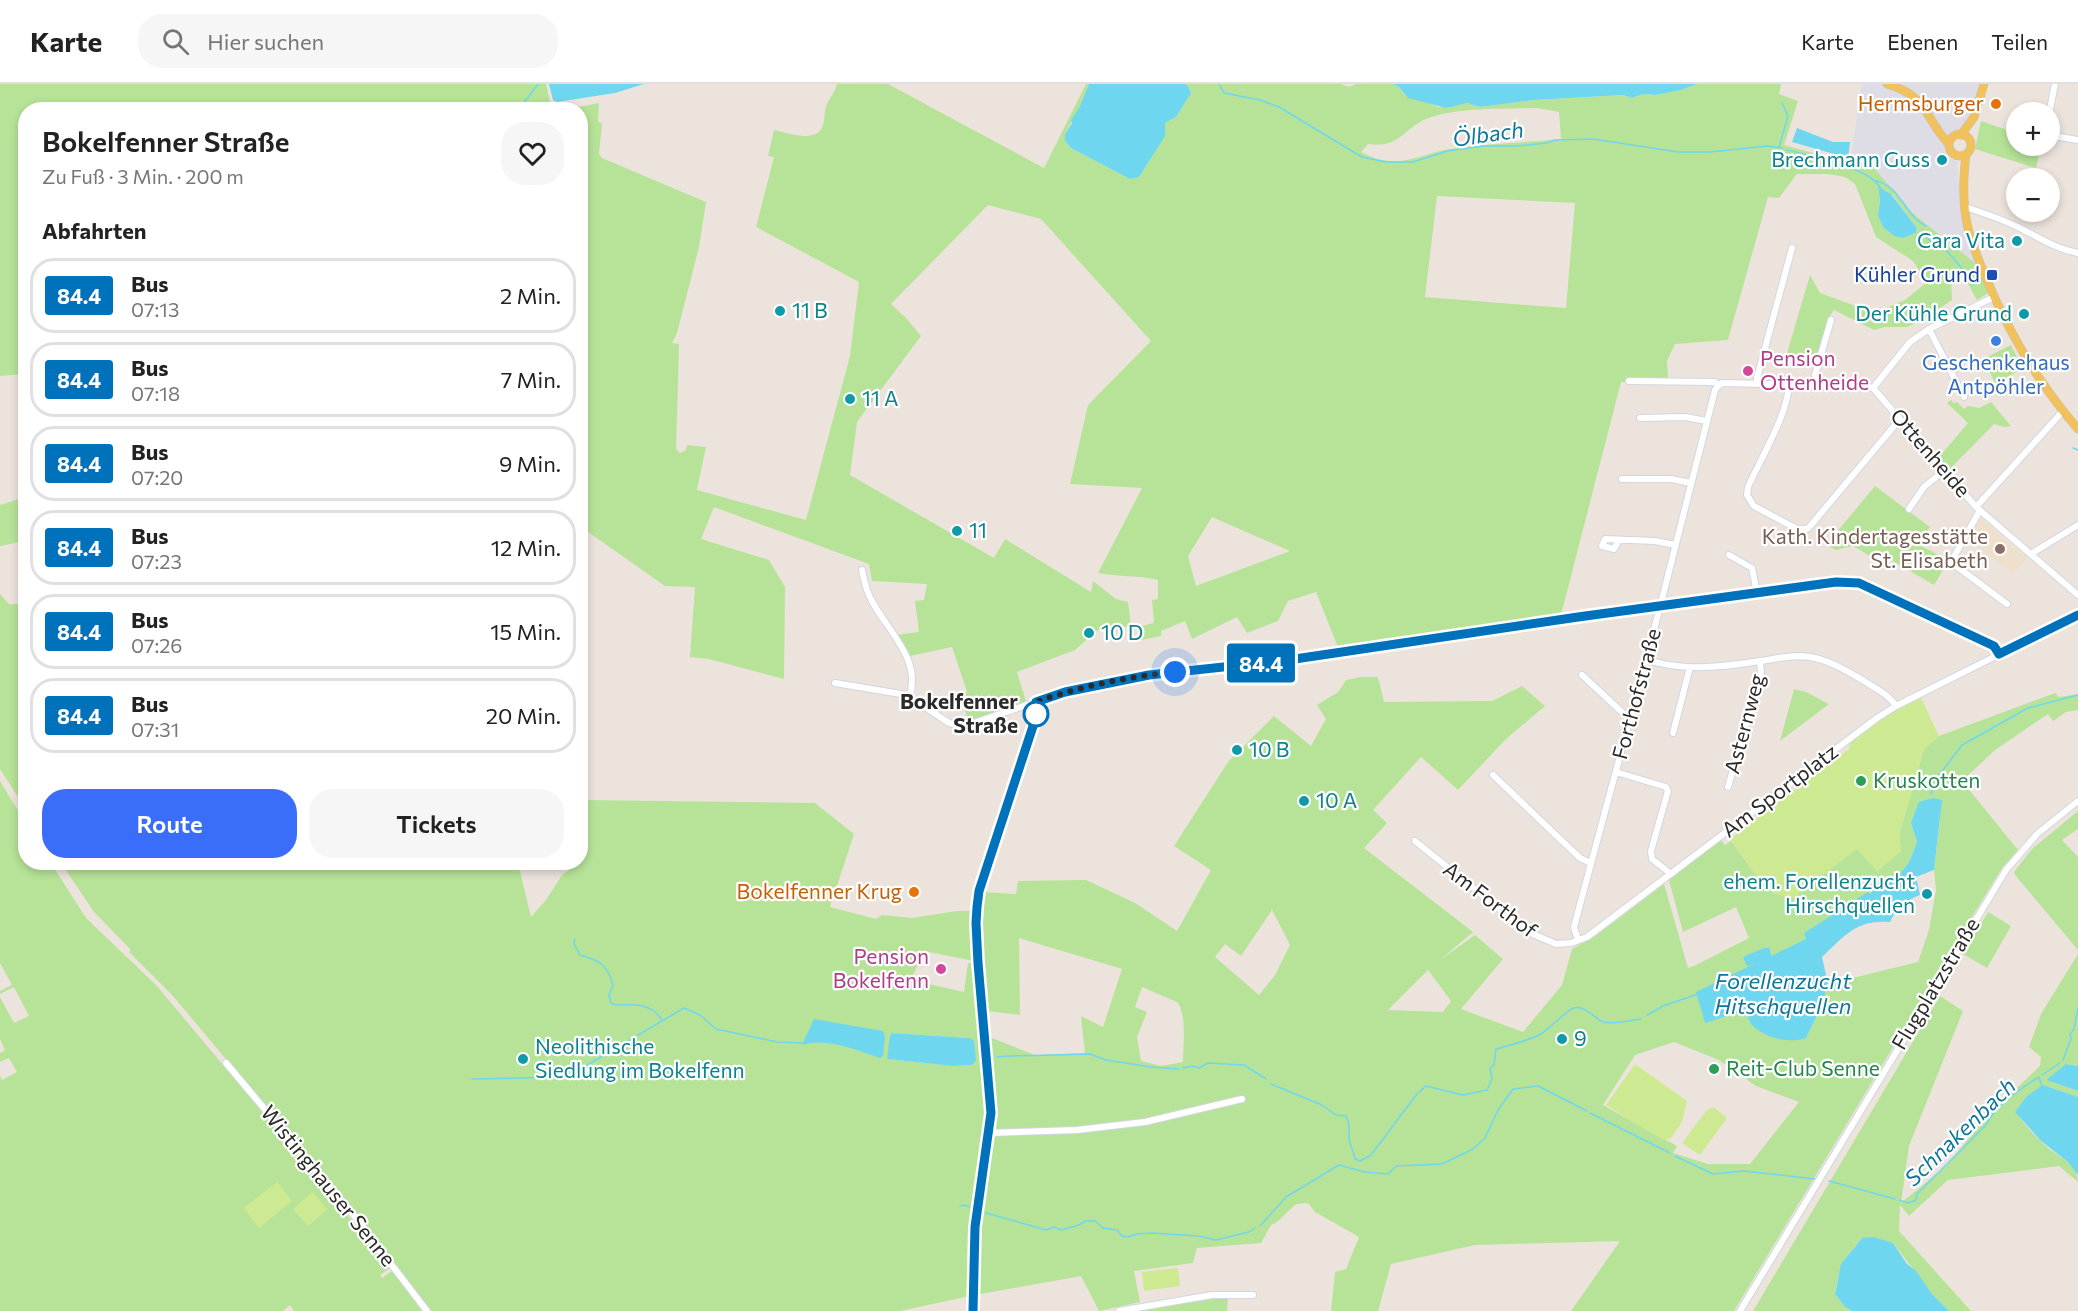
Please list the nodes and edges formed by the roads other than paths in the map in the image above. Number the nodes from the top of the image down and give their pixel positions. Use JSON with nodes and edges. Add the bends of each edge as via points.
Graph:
{"nodes":[{"id":1,"x":1887,"y":84,"type":"edge"},
{"id":2,"x":1984,"y":84,"type":"edge"},
{"id":3,"x":2055,"y":84,"type":"edge"},
{"id":4,"x":2051,"y":102,"type":"edge"},
{"id":5,"x":1974,"y":117,"type":"junction"},
{"id":6,"x":1937,"y":128,"type":"junction"},
{"id":7,"x":1959,"y":135,"type":"junction"},
{"id":8,"x":2060,"y":137,"type":"edge"},
{"id":9,"x":1969,"y":140,"type":"junction"},
{"id":10,"x":2078,"y":140,"type":"edge"},
{"id":11,"x":1949,"y":144,"type":"junction"},
{"id":12,"x":1966,"y":154,"type":"junction"},
{"id":13,"x":1955,"y":155,"type":"junction"},
{"id":14,"x":1964,"y":183,"type":"junction"},
{"id":15,"x":1965,"y":207,"type":"junction"},
{"id":16,"x":1792,"y":248,"type":"dead end"},
{"id":17,"x":2078,"y":253,"type":"edge"},
{"id":18,"x":1994,"y":297,"type":"junction"},
{"id":19,"x":1831,"y":320,"type":"dead end"},
{"id":20,"x":1929,"y":329,"type":"junction"},
{"id":21,"x":1629,"y":381,"type":"dead end"},
{"id":22,"x":1757,"y":384,"type":"junction"},
{"id":23,"x":1789,"y":384,"type":"junction"},
{"id":24,"x":1815,"y":385,"type":"junction"},
{"id":25,"x":1718,"y":386,"type":"junction"},
{"id":26,"x":1873,"y":388,"type":"junction"},
{"id":27,"x":1964,"y":397,"type":"dead end"},
{"id":28,"x":2062,"y":411,"type":"junction"},
{"id":29,"x":1640,"y":418,"type":"dead end"},
{"id":30,"x":1900,"y":419,"type":"junction"},
{"id":31,"x":1707,"y":420,"type":"junction"},
{"id":32,"x":2078,"y":429,"type":"edge"},
{"id":33,"x":1945,"y":471,"type":"junction"},
{"id":34,"x":1622,"y":479,"type":"dead end"},
{"id":35,"x":1691,"y":483,"type":"junction"},
{"id":36,"x":1978,"y":508,"type":"junction"},
{"id":37,"x":1909,"y":509,"type":"dead end"},
{"id":38,"x":2078,"y":525,"type":"edge"},
{"id":39,"x":1619,"y":540,"type":"dead end"},
{"id":40,"x":1676,"y":545,"type":"junction"},
{"id":41,"x":2031,"y":554,"type":"junction"},
{"id":42,"x":1729,"y":555,"type":"dead end"},
{"id":43,"x":862,"y":570,"type":"dead end"},
{"id":44,"x":1756,"y":593,"type":"junction"},
{"id":45,"x":2078,"y":595,"type":"edge"},
{"id":46,"x":2007,"y":604,"type":"dead end"},
{"id":47,"x":1660,"y":607,"type":"junction"},
{"id":48,"x":2078,"y":615,"type":"edge"},
{"id":49,"x":1999,"y":654,"type":"junction"},
{"id":50,"x":1646,"y":659,"type":"junction"},
{"id":51,"x":1760,"y":661,"type":"junction"},
{"id":52,"x":1690,"y":667,"type":"junction"},
{"id":53,"x":1582,"y":675,"type":"dead end"},
{"id":54,"x":835,"y":683,"type":"dead end"},
{"id":55,"x":909,"y":698,"type":"junction"},
{"id":56,"x":1036,"y":702,"type":"junction"},
{"id":57,"x":1896,"y":706,"type":"junction"},
{"id":58,"x":1630,"y":716,"type":"junction"},
{"id":59,"x":1673,"y":733,"type":"dead end"},
{"id":60,"x":1616,"y":772,"type":"junction"},
{"id":61,"x":1493,"y":776,"type":"dead end"},
{"id":62,"x":1728,"y":787,"type":"dead end"},
{"id":63,"x":2078,"y":801,"type":"edge"},
{"id":64,"x":1415,"y":841,"type":"dead end"},
{"id":65,"x":1591,"y":862,"type":"junction"},
{"id":66,"x":1671,"y":874,"type":"junction"},
{"id":67,"x":1578,"y":940,"type":"junction"},
{"id":68,"x":1571,"y":943,"type":"joint"},
{"id":69,"x":226,"y":1063,"type":"dead end"},
{"id":70,"x":1242,"y":1099,"type":"dead end"},
{"id":71,"x":989,"y":1133,"type":"junction"},
{"id":72,"x":1253,"y":1295,"type":"dead end"},
{"id":73,"x":426,"y":1311,"type":"edge"},
{"id":74,"x":973,"y":1311,"type":"edge"},
{"id":75,"x":1119,"y":1311,"type":"edge"},
{"id":76,"x":1740,"y":1311,"type":"edge"}],
"edges":[{"from":1,"to":6,"type":"main road","via":[[1919,101]]},
{"from":2,"to":5,"type":"main road"},
{"from":3,"to":4,"type":"street"},
{"from":5,"to":7,"type":"main road"},
{"from":5,"to":9,"type":"main road"},
{"from":6,"to":7,"type":"main road"},
{"from":6,"to":11,"type":"main road"},
{"from":7,"to":9,"type":"main road"},
{"from":7,"to":11,"type":"main road"},
{"from":8,"to":10,"type":"street"},
{"from":9,"to":12,"type":"main road"},
{"from":11,"to":13,"type":"main road"},
{"from":12,"to":13,"type":"main road"},
{"from":12,"to":14,"type":"main road"},
{"from":13,"to":14,"type":"main road"},
{"from":14,"to":15,"type":"main road"},
{"from":15,"to":17,"type":"street"},
{"from":15,"to":18,"type":"main road","via":[[1976,255]]},
{"from":16,"to":22,"type":"street"},
{"from":18,"to":20,"type":"street"},
{"from":18,"to":28,"type":"main road"},
{"from":19,"to":24,"type":"street"},
{"from":20,"to":26,"type":"street","via":[[1910,342]]},
{"from":20,"to":27,"type":"street"},
{"from":21,"to":25,"type":"street","via":[[1715,382]]},
{"from":22,"to":23,"type":"street"},
{"from":22,"to":25,"type":"street"},
{"from":23,"to":24,"type":"street"},
{"from":23,"to":30,"type":"street","via":[[1782,413],[1747,495],[1754,506],[1797,529],[1811,525]]},
{"from":24,"to":26,"type":"street"},
{"from":25,"to":31,"type":"street"},
{"from":26,"to":30,"type":"street","name":"Ottenheide"},
{"from":28,"to":32,"type":"main road"},
{"from":28,"to":36,"type":"street"},
{"from":29,"to":31,"type":"street"},
{"from":30,"to":33,"type":"street","name":"Ottenheide"},
{"from":31,"to":35,"type":"street","name":"Forthofstraße"},
{"from":33,"to":36,"type":"street","name":"Ottenheide"},
{"from":33,"to":37,"type":"street","via":[[1924,487]]},
{"from":34,"to":35,"type":"street"},
{"from":35,"to":40,"type":"street","name":"Forthofstraße"},
{"from":36,"to":41,"type":"street","name":"Ottenheide"},
{"from":36,"to":46,"type":"street","via":[[1951,562]]},
{"from":38,"to":41,"type":"street"},
{"from":39,"to":40,"type":"street"},
{"from":40,"to":47,"type":"street","name":"Forthofstraße"},
{"from":41,"to":45,"type":"street","name":"Ottenheide"},
{"from":42,"to":44,"type":"street","via":[[1752,568]]},
{"from":43,"to":55,"type":"street","via":[[872,602],[908,659]]},
{"from":44,"to":47,"type":"street"},
{"from":44,"to":49,"type":"street","via":[[1836,582],[1859,583],[1994,646]]},
{"from":47,"to":50,"type":"street","name":"Forthofstraße"},
{"from":47,"to":56,"type":"street","via":[[1118,680]]},
{"from":48,"to":49,"type":"street"},
{"from":49,"to":57,"type":"street","name":"Am Sportplatz"},
{"from":50,"to":52,"type":"street"},
{"from":50,"to":58,"type":"street","name":"Forthofstraße"},
{"from":51,"to":52,"type":"street"},
{"from":51,"to":57,"type":"street","via":[[1796,656],[1831,662],[1891,698]]},
{"from":51,"to":62,"type":"street","name":"Asternweg","via":[[1761,673]]},
{"from":52,"to":59,"type":"street"},
{"from":53,"to":58,"type":"street"},
{"from":54,"to":55,"type":"street"},
{"from":55,"to":56,"type":"street","via":[[949,723],[965,726]]},
{"from":56,"to":71,"type":"street","via":[[1036,717],[979,891],[976,923],[991,1113]]},
{"from":57,"to":66,"type":"street","name":"Am Sportplatz"},
{"from":58,"to":60,"type":"street","name":"Forthofstraße"},
{"from":60,"to":65,"type":"street","name":"Forthofstraße"},
{"from":60,"to":66,"type":"street","via":[[1666,787],[1651,851],[1652,859]]},
{"from":61,"to":65,"type":"street","via":[[1580,858]]},
{"from":63,"to":76,"type":"street","name":"Flugplatzstraße","via":[[2044,827],[2006,870]]},
{"from":64,"to":68,"type":"street","name":"Am Forthof","via":[[1528,932],[1556,944]]},
{"from":65,"to":67,"type":"street","name":"Forthofstraße","via":[[1574,927]]},
{"from":66,"to":67,"type":"street","name":"Am Sportplatz"},
{"from":67,"to":68,"type":"street","name":"Am Sportplatz"},
{"from":69,"to":73,"type":"street","name":"Wistinghauser Senne","via":[[352,1213]]},
{"from":70,"to":71,"type":"street","via":[[1145,1122],[1077,1130]]},
{"from":71,"to":74,"type":"street","via":[[975,1227]]},
{"from":72,"to":75,"type":"street","via":[[1212,1295]]}]}
